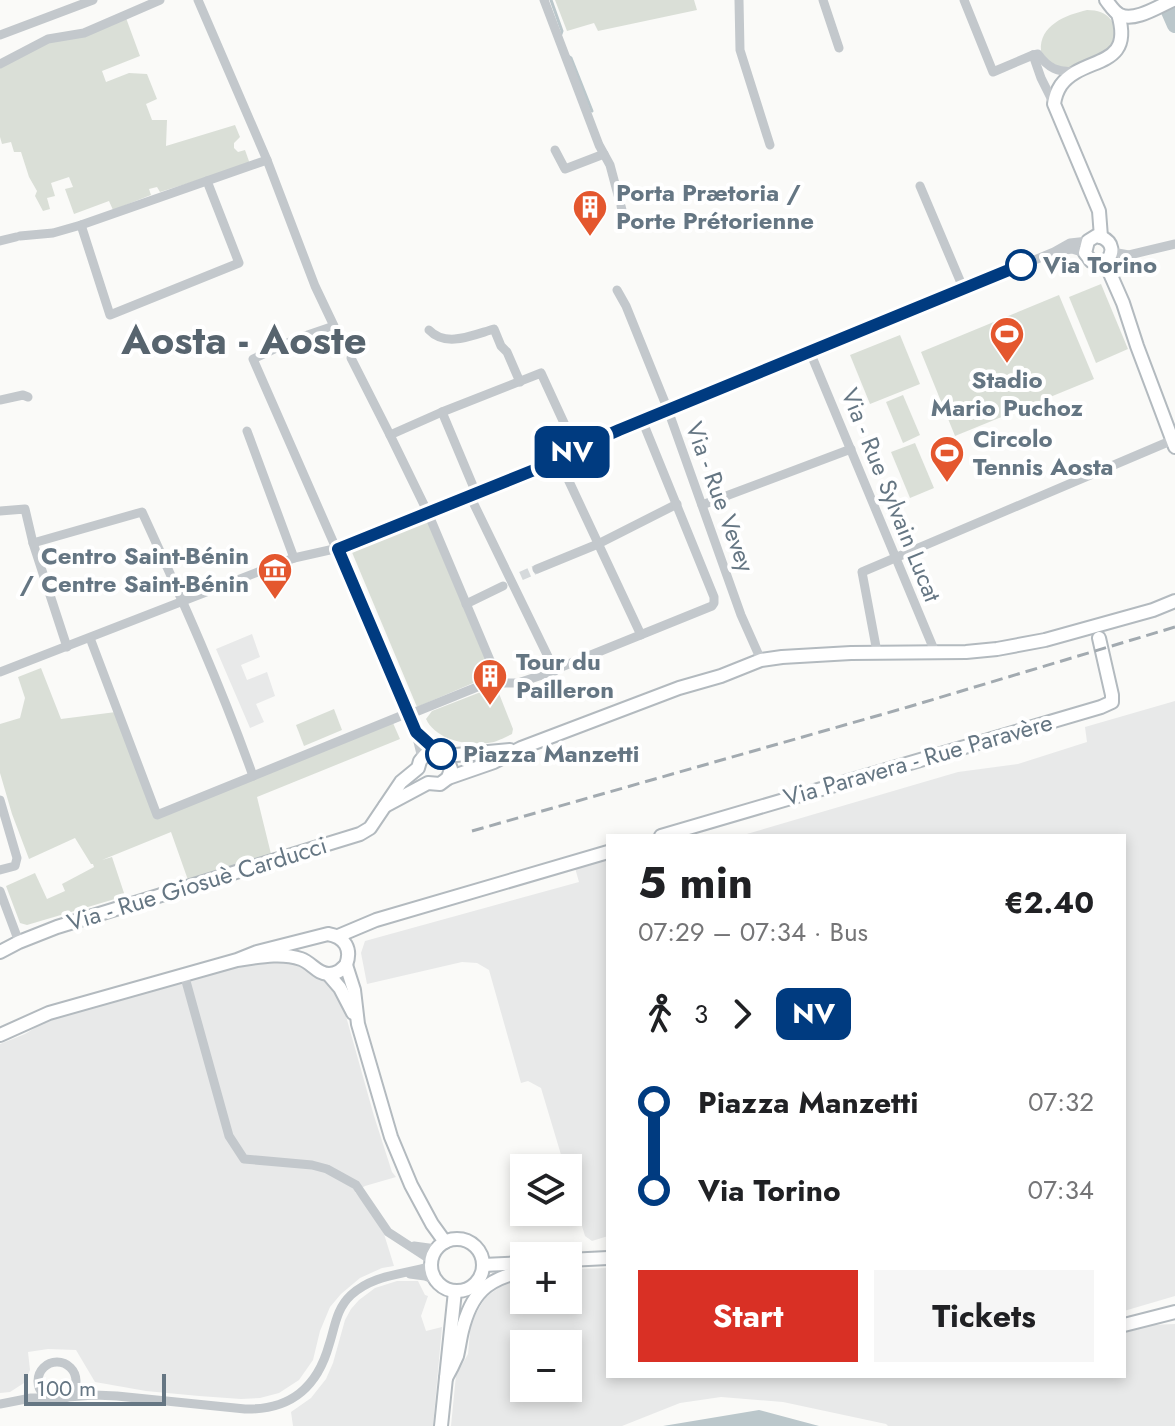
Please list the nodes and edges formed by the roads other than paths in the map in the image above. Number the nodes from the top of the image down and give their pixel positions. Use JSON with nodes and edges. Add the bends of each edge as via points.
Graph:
{"nodes":[{"id":1,"x":93,"y":0,"type":"edge"},
{"id":2,"x":160,"y":0,"type":"edge"},
{"id":3,"x":198,"y":0,"type":"edge"},
{"id":4,"x":544,"y":0,"type":"edge"},
{"id":5,"x":739,"y":0,"type":"edge"},
{"id":6,"x":823,"y":0,"type":"edge"},
{"id":7,"x":964,"y":0,"type":"edge"},
{"id":8,"x":1173,"y":0,"type":"edge"},
{"id":9,"x":1112,"y":8,"type":"edge"},
{"id":10,"x":0,"y":35,"type":"edge"},
{"id":11,"x":839,"y":48,"type":"dead end"},
{"id":12,"x":1033,"y":55,"type":"junction"},
{"id":13,"x":0,"y":64,"type":"edge"},
{"id":14,"x":1083,"y":69,"type":"junction"},
{"id":15,"x":1054,"y":104,"type":"junction"},
{"id":16,"x":770,"y":145,"type":"dead end"},
{"id":17,"x":555,"y":150,"type":"dead end"},
{"id":18,"x":604,"y":154,"type":"junction"},
{"id":19,"x":267,"y":160,"type":"junction"},
{"id":20,"x":207,"y":181,"type":"junction"},
{"id":21,"x":920,"y":186,"type":"dead end"},
{"id":22,"x":620,"y":204,"type":"dead end"},
{"id":23,"x":81,"y":225,"type":"junction"},
{"id":24,"x":0,"y":241,"type":"edge"},
{"id":25,"x":1092,"y":244,"type":"junction"},
{"id":26,"x":1175,"y":244,"type":"edge"},
{"id":27,"x":1108,"y":257,"type":"junction"},
{"id":28,"x":617,"y":290,"type":"dead end"},
{"id":29,"x":964,"y":290,"type":"junction"},
{"id":30,"x":429,"y":330,"type":"dead end"},
{"id":31,"x":810,"y":352,"type":"junction"},
{"id":32,"x":351,"y":358,"type":"dead end"},
{"id":33,"x":520,"y":382,"type":"junction"},
{"id":34,"x":28,"y":397,"type":"dead end"},
{"id":35,"x":0,"y":400,"type":"edge"},
{"id":36,"x":668,"y":410,"type":"junction"},
{"id":37,"x":442,"y":412,"type":"junction"},
{"id":38,"x":642,"y":420,"type":"junction"},
{"id":39,"x":247,"y":431,"type":"dead end"},
{"id":40,"x":390,"y":435,"type":"junction"},
{"id":41,"x":1174,"y":442,"type":"edge"},
{"id":42,"x":576,"y":449,"type":"junction"},
{"id":43,"x":851,"y":449,"type":"junction"},
{"id":44,"x":559,"y":460,"type":"junction"},
{"id":45,"x":473,"y":494,"type":"junction"},
{"id":46,"x":677,"y":504,"type":"junction"},
{"id":47,"x":702,"y":505,"type":"junction"},
{"id":48,"x":0,"y":511,"type":"edge"},
{"id":49,"x":428,"y":513,"type":"junction"},
{"id":50,"x":33,"y":543,"type":"junction"},
{"id":51,"x":598,"y":544,"type":"junction"},
{"id":52,"x":338,"y":549,"type":"junction"},
{"id":53,"x":294,"y":558,"type":"junction"},
{"id":54,"x":895,"y":558,"type":"junction"},
{"id":55,"x":539,"y":568,"type":"tunnel mouth"},
{"id":56,"x":521,"y":576,"type":"tunnel mouth"},
{"id":57,"x":507,"y":583,"type":"junction"},
{"id":58,"x":182,"y":601,"type":"junction"},
{"id":59,"x":1175,"y":602,"type":"edge"},
{"id":60,"x":466,"y":604,"type":"junction"},
{"id":61,"x":1175,"y":610,"type":"edge"},
{"id":62,"x":1101,"y":634,"type":"junction"},
{"id":63,"x":641,"y":635,"type":"junction"},
{"id":64,"x":90,"y":638,"type":"junction"},
{"id":65,"x":1045,"y":640,"type":"junction"},
{"id":66,"x":67,"y":647,"type":"junction"},
{"id":67,"x":877,"y":652,"type":"junction"},
{"id":68,"x":935,"y":652,"type":"junction"},
{"id":69,"x":761,"y":660,"type":"junction"},
{"id":70,"x":555,"y":671,"type":"junction"},
{"id":71,"x":0,"y":672,"type":"edge"},
{"id":72,"x":500,"y":684,"type":"junction"},
{"id":73,"x":408,"y":713,"type":"junction"},
{"id":74,"x":416,"y":732,"type":"junction"},
{"id":75,"x":521,"y":748,"type":"junction"},
{"id":76,"x":441,"y":754,"type":"junction"},
{"id":77,"x":420,"y":763,"type":"junction"},
{"id":78,"x":253,"y":776,"type":"junction"},
{"id":79,"x":448,"y":778,"type":"junction"},
{"id":80,"x":428,"y":783,"type":"junction"},
{"id":81,"x":0,"y":800,"type":"edge"},
{"id":82,"x":385,"y":806,"type":"junction"},
{"id":83,"x":668,"y":834,"type":"edge"},
{"id":84,"x":606,"y":853,"type":"edge"},
{"id":85,"x":0,"y":870,"type":"edge"},
{"id":86,"x":0,"y":891,"type":"edge"},
{"id":87,"x":360,"y":928,"type":"junction"},
{"id":88,"x":338,"y":936,"type":"junction"},
{"id":89,"x":318,"y":938,"type":"junction"},
{"id":90,"x":19,"y":942,"type":"junction"},
{"id":91,"x":349,"y":951,"type":"junction"},
{"id":92,"x":0,"y":952,"type":"edge"},
{"id":93,"x":237,"y":960,"type":"junction"},
{"id":94,"x":312,"y":965,"type":"junction"},
{"id":95,"x":346,"y":965,"type":"junction"},
{"id":96,"x":184,"y":974,"type":"junction"},
{"id":97,"x":328,"y":974,"type":"junction"},
{"id":98,"x":358,"y":1024,"type":"junction"},
{"id":99,"x":0,"y":1035,"type":"edge"},
{"id":100,"x":436,"y":1254,"type":"junction"},
{"id":101,"x":606,"y":1258,"type":"edge"},
{"id":102,"x":582,"y":1259,"type":"edge"},
{"id":103,"x":510,"y":1264,"type":"edge"},
{"id":104,"x":483,"y":1265,"type":"junction"},
{"id":105,"x":407,"y":1274,"type":"junction"},
{"id":106,"x":510,"y":1274,"type":"edge"},
{"id":107,"x":436,"y":1280,"type":"junction"},
{"id":108,"x":455,"y":1291,"type":"junction"},
{"id":109,"x":1175,"y":1312,"type":"edge"},
{"id":110,"x":1126,"y":1324,"type":"edge"},
{"id":111,"x":76,"y":1378,"type":"junction"},
{"id":112,"x":446,"y":1378,"type":"junction"},
{"id":113,"x":38,"y":1380,"type":"junction"},
{"id":114,"x":117,"y":1396,"type":"junction"},
{"id":115,"x":68,"y":1397,"type":"junction"},
{"id":116,"x":47,"y":1398,"type":"junction"},
{"id":117,"x":2,"y":1404,"type":"edge"},
{"id":118,"x":441,"y":1426,"type":"edge"}],
"edges":[{"from":1,"to":10,"type":"street"},
{"from":2,"to":13,"type":"street","via":[[84,33],[48,39]]},
{"from":3,"to":19,"type":"street"},
{"from":4,"to":18,"type":"street"},
{"from":5,"to":16,"type":"street","via":[[740,50]]},
{"from":6,"to":11,"type":"street"},
{"from":7,"to":12,"type":"street","via":[[993,72]]},
{"from":8,"to":9,"type":"street","via":[[1126,17]]},
{"from":9,"to":14,"type":"street","via":[[1122,31],[1119,47]]},
{"from":12,"to":14,"type":"street","via":[[1059,71]]},
{"from":12,"to":15,"type":"street"},
{"from":14,"to":15,"type":"street","via":[[1061,84]]},
{"from":15,"to":25,"type":"street","via":[[1099,211]]},
{"from":17,"to":18,"type":"street","via":[[565,172]]},
{"from":18,"to":22,"type":"street"},
{"from":19,"to":20,"type":"street"},
{"from":19,"to":52,"type":"street","via":[[334,326],[253,359]]},
{"from":20,"to":23,"type":"street"},
{"from":20,"to":23,"type":"street","via":[[239,263],[110,315]]},
{"from":21,"to":29,"type":"street"},
{"from":23,"to":24,"type":"street"},
{"from":25,"to":27,"type":"street","via":[[1109,242]]},
{"from":25,"to":27,"type":"street","via":[[1091,261],[1100,263]]},
{"from":25,"to":29,"type":"street","via":[[1070,243]]},
{"from":26,"to":27,"type":"street"},
{"from":27,"to":41,"type":"street"},
{"from":28,"to":36,"type":"street","name":"Via - Rue Vevey"},
{"from":29,"to":31,"type":"street"},
{"from":30,"to":33,"type":"street","via":[[447,340],[494,329]]},
{"from":31,"to":36,"type":"street"},
{"from":31,"to":43,"type":"street","name":"Via - Rue Sylvain Lucat"},
{"from":32,"to":40,"type":"street"},
{"from":33,"to":37,"type":"street"},
{"from":33,"to":42,"type":"street","via":[[544,376]]},
{"from":34,"to":35,"type":"street"},
{"from":36,"to":38,"type":"street"},
{"from":36,"to":47,"type":"street","name":"Via - Rue Vevey"},
{"from":37,"to":40,"type":"street"},
{"from":37,"to":45,"type":"street"},
{"from":38,"to":42,"type":"street"},
{"from":38,"to":46,"type":"street"},
{"from":39,"to":53,"type":"street"},
{"from":40,"to":49,"type":"street"},
{"from":41,"to":54,"type":"street"},
{"from":42,"to":44,"type":"street"},
{"from":43,"to":47,"type":"street"},
{"from":43,"to":54,"type":"street","name":"Via - Rue Sylvain Lucat"},
{"from":44,"to":45,"type":"street"},
{"from":44,"to":51,"type":"street"},
{"from":45,"to":49,"type":"street"},
{"from":45,"to":57,"type":"street"},
{"from":46,"to":51,"type":"street"},
{"from":46,"to":63,"type":"street","via":[[714,603]]},
{"from":47,"to":69,"type":"street","name":"Via - Rue Vevey"},
{"from":48,"to":50,"type":"street","via":[[25,509]]},
{"from":49,"to":52,"type":"street"},
{"from":49,"to":60,"type":"street"},
{"from":50,"to":58,"type":"street","via":[[142,512]]},
{"from":50,"to":66,"type":"street"},
{"from":51,"to":55,"type":"street"},
{"from":51,"to":63,"type":"street"},
{"from":52,"to":53,"type":"street"},
{"from":52,"to":73,"type":"street"},
{"from":53,"to":58,"type":"street"},
{"from":54,"to":67,"type":"street","via":[[862,572]]},
{"from":54,"to":68,"type":"street","name":"Via - Rue Sylvain Lucat"},
{"from":56,"to":57,"type":"street"},
{"from":57,"to":60,"type":"street"},
{"from":57,"to":70,"type":"street"},
{"from":58,"to":64,"type":"street"},
{"from":58,"to":78,"type":"street"},
{"from":59,"to":62,"type":"street","via":[[1110,625]]},
{"from":59,"to":65,"type":"street"},
{"from":60,"to":72,"type":"street"},
{"from":61,"to":62,"type":"street"},
{"from":62,"to":65,"type":"street"},
{"from":62,"to":83,"type":"street","name":"Via Paravera - Rue Paravère","via":[[1112,702]]},
{"from":63,"to":70,"type":"street"},
{"from":64,"to":66,"type":"street"},
{"from":64,"to":78,"type":"street","via":[[157,815]]},
{"from":65,"to":68,"type":"street"},
{"from":66,"to":71,"type":"street"},
{"from":67,"to":68,"type":"street"},
{"from":67,"to":69,"type":"street"},
{"from":69,"to":75,"type":"street"},
{"from":70,"to":72,"type":"street"},
{"from":72,"to":73,"type":"street","via":[[487,683]]},
{"from":73,"to":74,"type":"street"},
{"from":73,"to":78,"type":"street"},
{"from":74,"to":76,"type":"street"},
{"from":74,"to":77,"type":"street"},
{"from":75,"to":76,"type":"street"},
{"from":75,"to":79,"type":"street"},
{"from":76,"to":77,"type":"street","via":[[429,753]]},
{"from":76,"to":79,"type":"street","via":[[451,765]]},
{"from":77,"to":80,"type":"street","via":[[421,778]]},
{"from":77,"to":82,"type":"street"},
{"from":79,"to":80,"type":"street"},
{"from":80,"to":82,"type":"street"},
{"from":81,"to":85,"type":"street","via":[[17,858],[15,866]]},
{"from":82,"to":90,"type":"street","name":"Via - Rue Giosuè Carducci","via":[[360,834]]},
{"from":84,"to":87,"type":"street"},
{"from":86,"to":90,"type":"street"},
{"from":87,"to":88,"type":"street"},
{"from":87,"to":91,"type":"street"},
{"from":88,"to":89,"type":"street"},
{"from":88,"to":91,"type":"street"},
{"from":89,"to":93,"type":"street"},
{"from":89,"to":94,"type":"street","via":[[309,950]]},
{"from":90,"to":92,"type":"street","name":"Via - Rue Giosuè Carducci"},
{"from":91,"to":95,"type":"street"},
{"from":93,"to":94,"type":"street","via":[[285,956]]},
{"from":93,"to":96,"type":"street"},
{"from":94,"to":97,"type":"street"},
{"from":95,"to":97,"type":"street"},
{"from":95,"to":98,"type":"street"},
{"from":96,"to":99,"type":"street","via":[[49,1013]]},
{"from":96,"to":100,"type":"street","via":[[229,1136],[244,1159],[327,1169],[356,1185],[388,1232]]},
{"from":97,"to":98,"type":"street"},
{"from":98,"to":100,"type":"street","via":[[391,1137],[432,1224]]},
{"from":100,"to":104,"type":"street","via":[[456,1239],[468,1241]]},
{"from":100,"to":105,"type":"street"},
{"from":100,"to":107,"type":"street"},
{"from":101,"to":102,"type":"street"},
{"from":103,"to":104,"type":"street"},
{"from":104,"to":108,"type":"street","via":[[477,1282]]},
{"from":105,"to":107,"type":"street"},
{"from":105,"to":114,"type":"street","via":[[378,1278],[348,1298],[316,1376],[279,1406],[245,1409]]},
{"from":106,"to":112,"type":"street","via":[[492,1281],[471,1302]]},
{"from":107,"to":108,"type":"street"},
{"from":108,"to":112,"type":"street"},
{"from":109,"to":110,"type":"street"},
{"from":111,"to":113,"type":"street","via":[[58,1362],[43,1367]]},
{"from":111,"to":114,"type":"street","via":[[87,1389]]},
{"from":111,"to":115,"type":"street"},
{"from":112,"to":118,"type":"street"},
{"from":113,"to":116,"type":"street"},
{"from":113,"to":117,"type":"street"},
{"from":114,"to":115,"type":"street"},
{"from":115,"to":116,"type":"street"},
{"from":116,"to":117,"type":"street"}]}
